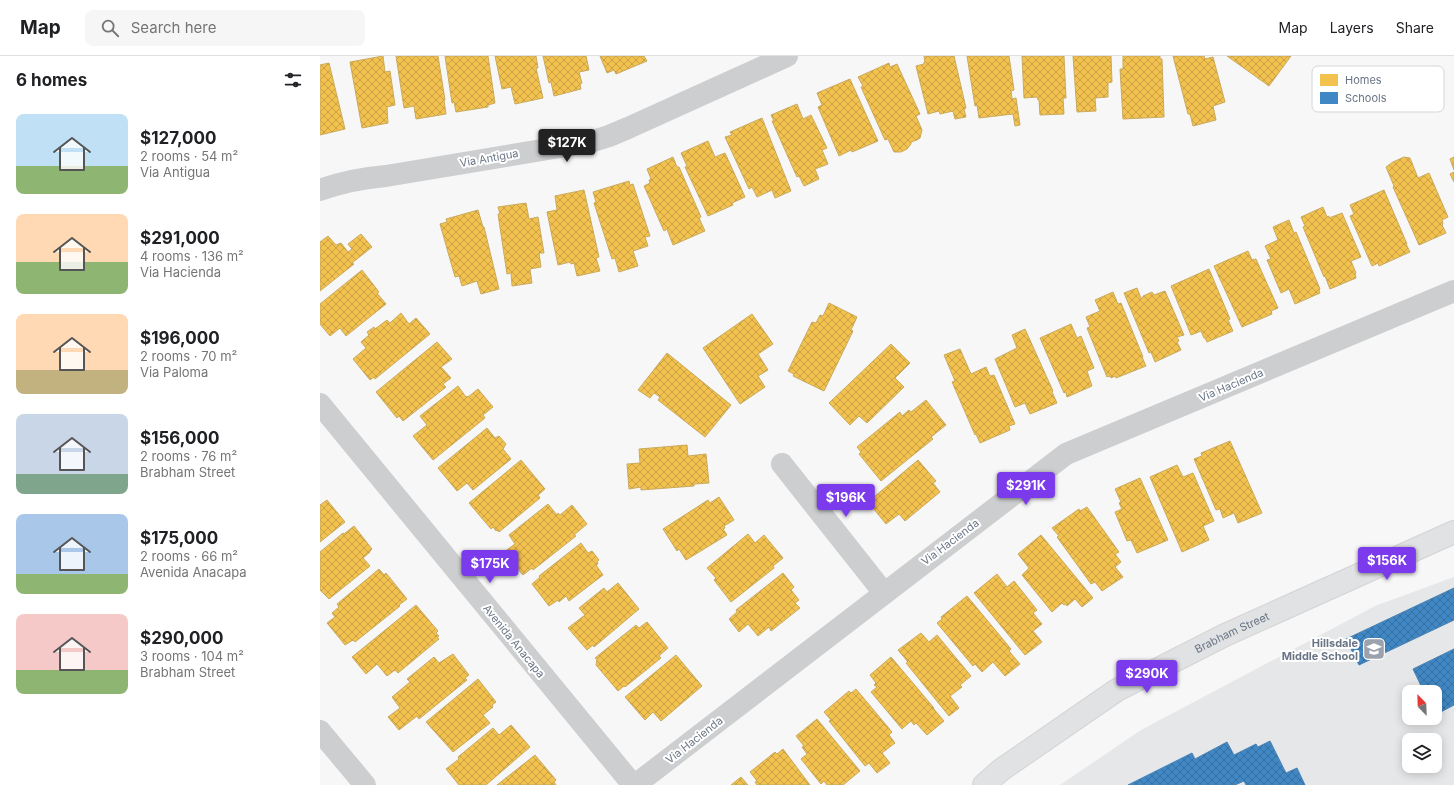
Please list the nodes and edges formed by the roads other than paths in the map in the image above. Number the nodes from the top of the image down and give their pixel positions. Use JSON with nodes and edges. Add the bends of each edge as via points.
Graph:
{"nodes":[{"id":1,"x":787,"y":56,"type":"edge"},
{"id":2,"x":320,"y":190,"type":"edge"},
{"id":3,"x":1454,"y":291,"type":"edge"},
{"id":4,"x":320,"y":404,"type":"edge"},
{"id":5,"x":782,"y":464,"type":"dead end"},
{"id":6,"x":1454,"y":532,"type":"edge"},
{"id":7,"x":884,"y":593,"type":"junction"},
{"id":8,"x":320,"y":731,"type":"edge"},
{"id":9,"x":365,"y":785,"type":"edge"},
{"id":10,"x":634,"y":785,"type":"edge"},
{"id":11,"x":984,"y":785,"type":"edge"}],
"edges":[{"from":1,"to":2,"type":"street","name":"Via Antigua","via":[[628,128],[590,142],[361,178]]},
{"from":3,"to":7,"type":"street","name":"Via Hacienda","via":[[1066,454]]},
{"from":4,"to":10,"type":"street","name":"Avenida Anacapa"},
{"from":5,"to":7,"type":"street"},
{"from":6,"to":11,"type":"main road","name":"Brabham Street","via":[[1225,635],[1117,690],[1001,770]]},
{"from":7,"to":10,"type":"street","name":"Via Hacienda"},
{"from":8,"to":9,"type":"street"}]}
